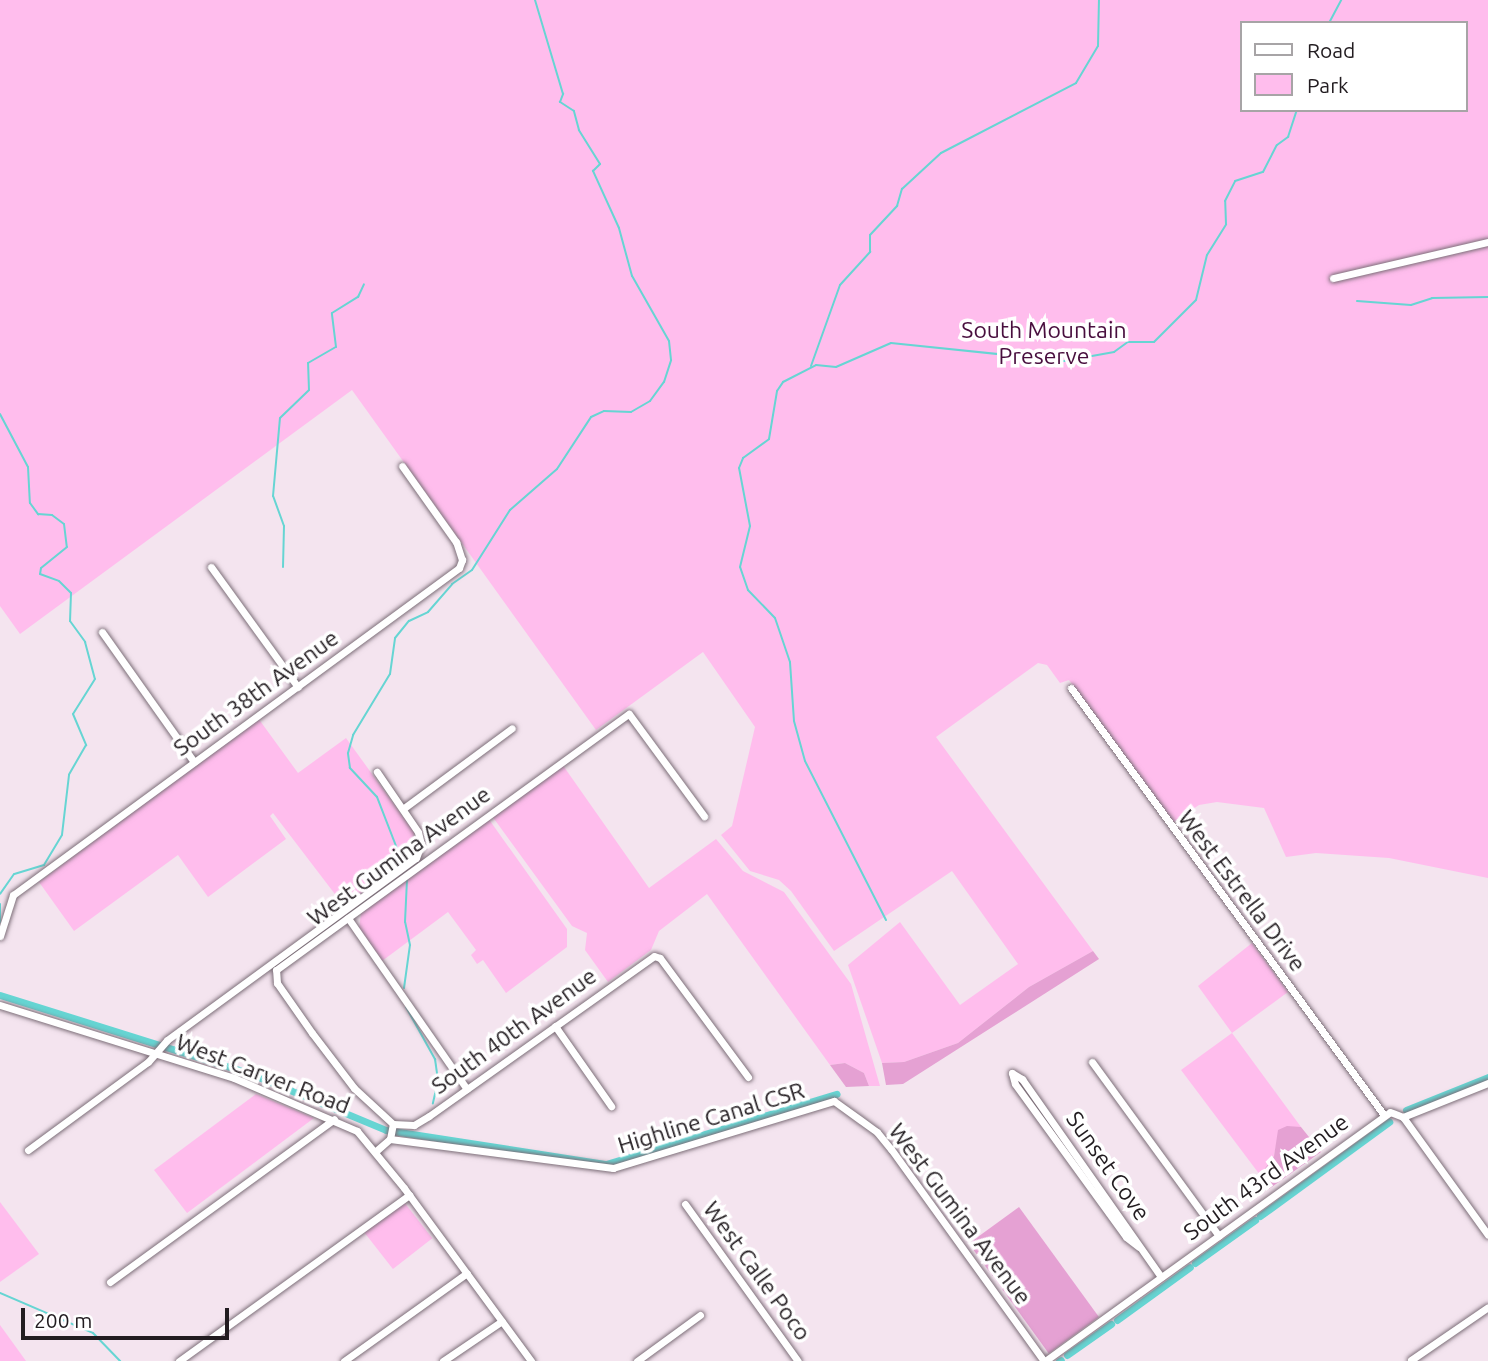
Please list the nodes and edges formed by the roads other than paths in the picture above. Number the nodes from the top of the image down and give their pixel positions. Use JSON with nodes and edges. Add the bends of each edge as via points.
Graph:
{"nodes":[{"id":1,"x":1488,"y":242,"type":"edge"},
{"id":2,"x":1334,"y":278,"type":"dead end"},
{"id":3,"x":402,"y":466,"type":"dead end"},
{"id":4,"x":211,"y":567,"type":"dead end"},
{"id":5,"x":102,"y":632,"type":"dead end"},
{"id":6,"x":298,"y":687,"type":"junction"},
{"id":7,"x":1071,"y":688,"type":"dead end"},
{"id":8,"x":512,"y":728,"type":"dead end"},
{"id":9,"x":194,"y":762,"type":"junction"},
{"id":10,"x":377,"y":772,"type":"dead end"},
{"id":11,"x":404,"y":808,"type":"junction"},
{"id":12,"x":704,"y":816,"type":"dead end"},
{"id":13,"x":348,"y":918,"type":"junction"},
{"id":14,"x":0,"y":936,"type":"edge"},
{"id":15,"x":0,"y":1005,"type":"edge"},
{"id":16,"x":555,"y":1026,"type":"junction"},
{"id":17,"x":161,"y":1048,"type":"junction"},
{"id":18,"x":1092,"y":1062,"type":"dead end"},
{"id":19,"x":748,"y":1077,"type":"dead end"},
{"id":20,"x":1488,"y":1083,"type":"edge"},
{"id":21,"x":467,"y":1089,"type":"junction"},
{"id":22,"x":834,"y":1101,"type":"joint"},
{"id":23,"x":611,"y":1106,"type":"dead end"},
{"id":24,"x":1384,"y":1115,"type":"junction"},
{"id":25,"x":1403,"y":1117,"type":"junction"},
{"id":26,"x":334,"y":1119,"type":"junction"},
{"id":27,"x":393,"y":1127,"type":"junction"},
{"id":28,"x":390,"y":1139,"type":"junction"},
{"id":29,"x":28,"y":1150,"type":"dead end"},
{"id":30,"x":376,"y":1151,"type":"junction"},
{"id":31,"x":409,"y":1195,"type":"junction"},
{"id":32,"x":685,"y":1204,"type":"dead end"},
{"id":33,"x":1488,"y":1235,"type":"edge"},
{"id":34,"x":1219,"y":1236,"type":"junction"},
{"id":35,"x":1139,"y":1247,"type":"junction"},
{"id":36,"x":467,"y":1273,"type":"junction"},
{"id":37,"x":1161,"y":1277,"type":"junction"},
{"id":38,"x":110,"y":1282,"type":"dead end"},
{"id":39,"x":1488,"y":1307,"type":"edge"},
{"id":40,"x":700,"y":1315,"type":"dead end"},
{"id":41,"x":502,"y":1321,"type":"junction"},
{"id":42,"x":1411,"y":1360,"type":"edge"},
{"id":43,"x":178,"y":1361,"type":"edge"},
{"id":44,"x":344,"y":1361,"type":"edge"},
{"id":45,"x":443,"y":1361,"type":"edge"},
{"id":46,"x":531,"y":1361,"type":"edge"},
{"id":47,"x":637,"y":1361,"type":"edge"},
{"id":48,"x":798,"y":1361,"type":"edge"},
{"id":49,"x":1045,"y":1361,"type":"edge"}],
"edges":[{"from":1,"to":2,"type":"street"},
{"from":3,"to":6,"type":"street","name":"South 38th Avenue","via":[[456,542],[462,560],[450,575]]},
{"from":4,"to":6,"type":"street"},
{"from":5,"to":9,"type":"street"},
{"from":6,"to":9,"type":"street","name":"South 38th Avenue"},
{"from":7,"to":24,"type":"street","name":"West Estrella Drive"},
{"from":8,"to":11,"type":"street"},
{"from":9,"to":14,"type":"street","name":"South 38th Avenue","via":[[13,895]]},
{"from":10,"to":11,"type":"street"},
{"from":11,"to":17,"type":"street","via":[[421,844],[407,866]]},
{"from":12,"to":13,"type":"street","name":"West Gumina Avenue","via":[[629,714]]},
{"from":13,"to":21,"type":"street"},
{"from":13,"to":27,"type":"street","name":"West Gumina Avenue","via":[[283,963],[276,970],[277,983],[354,1088]]},
{"from":15,"to":17,"type":"street","name":"West Carver Road"},
{"from":16,"to":19,"type":"street","name":"South 40th Avenue","via":[[654,956],[660,958]]},
{"from":16,"to":21,"type":"street","name":"South 40th Avenue"},
{"from":16,"to":23,"type":"street"},
{"from":17,"to":26,"type":"street","name":"West Carver Road"},
{"from":17,"to":29,"type":"street"},
{"from":18,"to":34,"type":"street"},
{"from":20,"to":25,"type":"street"},
{"from":21,"to":27,"type":"street","name":"South 40th Avenue","via":[[414,1125]]},
{"from":22,"to":28,"type":"street","name":"Highline Canal CSR","via":[[613,1168]]},
{"from":22,"to":49,"type":"street","name":"West Gumina Avenue","via":[[877,1132],[891,1149]]},
{"from":24,"to":25,"type":"street","name":"South 43rd Avenue","via":[[1395,1112]]},
{"from":24,"to":34,"type":"street","name":"South 43rd Avenue"},
{"from":25,"to":33,"type":"street"},
{"from":26,"to":30,"type":"street","name":"West Carver Road","via":[[357,1131]]},
{"from":26,"to":38,"type":"street"},
{"from":27,"to":28,"type":"street"},
{"from":28,"to":30,"type":"street"},
{"from":30,"to":31,"type":"street","name":"West Carver Road"},
{"from":31,"to":36,"type":"street","name":"West Carver Road"},
{"from":31,"to":43,"type":"street"},
{"from":32,"to":48,"type":"street","name":"West Calle Poco"},
{"from":34,"to":37,"type":"street","name":"South 43rd Avenue"},
{"from":35,"to":35,"type":"street","name":"Sunset Cove","via":[[1127,1222],[1022,1079],[1012,1073],[1015,1084],[1126,1237]]},
{"from":35,"to":37,"type":"street"},
{"from":36,"to":41,"type":"street","name":"West Carver Road"},
{"from":36,"to":44,"type":"street"},
{"from":37,"to":49,"type":"street","name":"South 43rd Avenue"},
{"from":39,"to":42,"type":"street"},
{"from":40,"to":47,"type":"street"},
{"from":41,"to":45,"type":"street"},
{"from":41,"to":46,"type":"street","name":"West Carver Road"}]}
